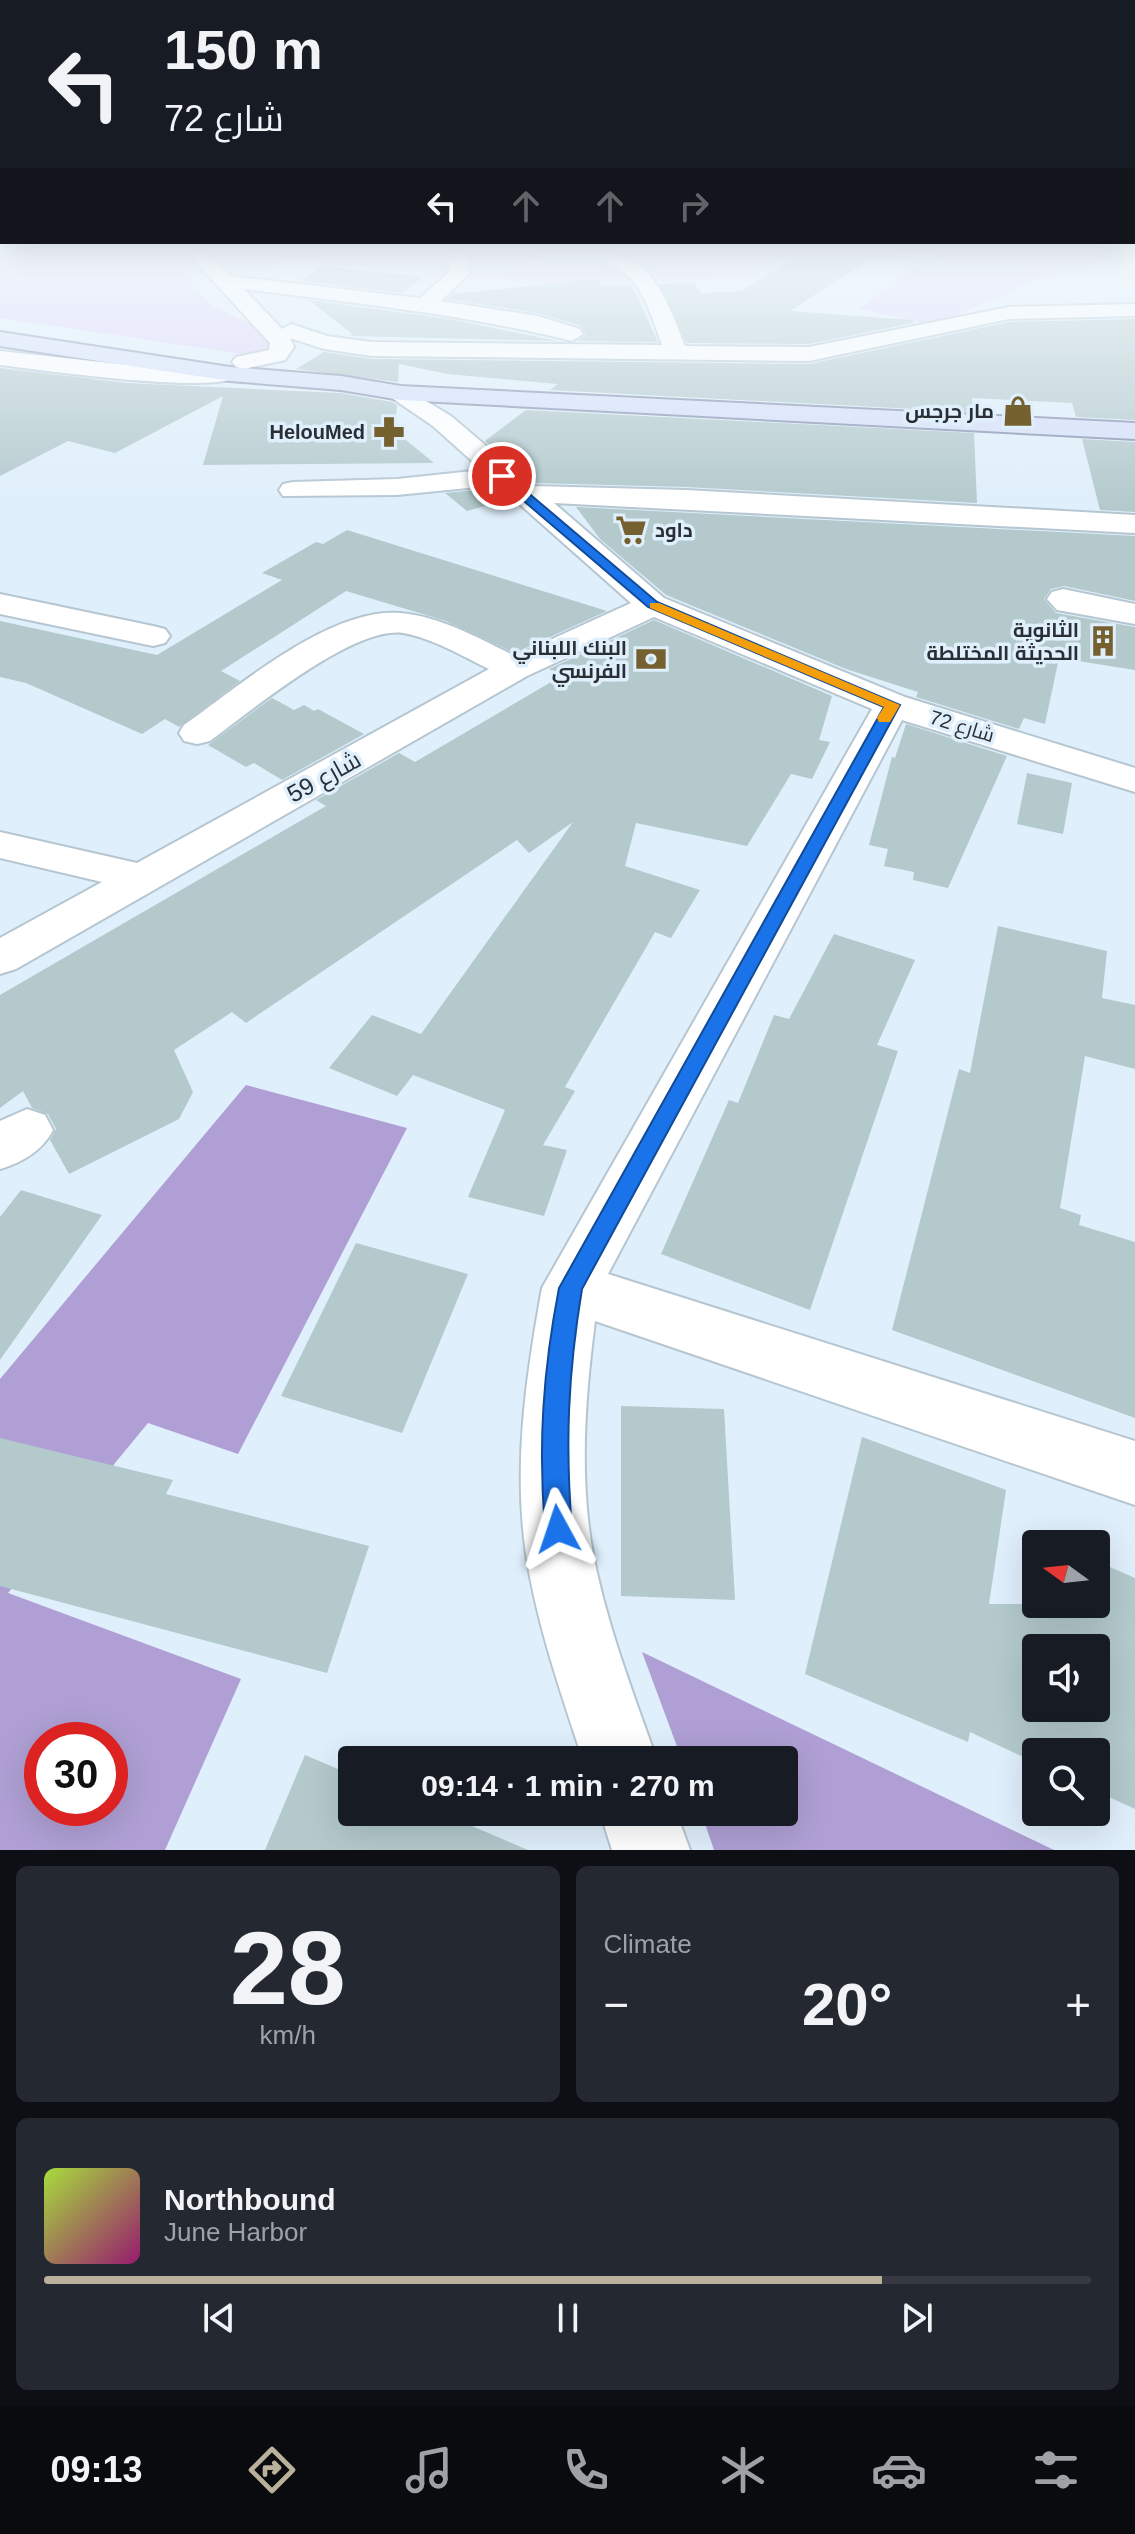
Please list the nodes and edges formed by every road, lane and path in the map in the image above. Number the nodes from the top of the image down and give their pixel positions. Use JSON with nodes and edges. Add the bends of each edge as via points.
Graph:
{"nodes":[{"id":1,"x":66,"y":336,"type":"edge"},
{"id":2,"x":275,"y":336,"type":"edge"},
{"id":3,"x":295,"y":336,"type":"edge"},
{"id":4,"x":307,"y":336,"type":"edge"},
{"id":5,"x":571,"y":336,"type":"edge"},
{"id":6,"x":670,"y":336,"type":"edge"},
{"id":7,"x":895,"y":336,"type":"edge"},
{"id":8,"x":0,"y":339,"type":"edge"},
{"id":9,"x":587,"y":350,"type":"junction"},
{"id":10,"x":675,"y":351,"type":"junction"},
{"id":11,"x":0,"y":358,"type":"edge"},
{"id":12,"x":47,"y":363,"type":"junction"},
{"id":13,"x":237,"y":368,"type":"junction"},
{"id":14,"x":302,"y":370,"type":"junction"},
{"id":15,"x":0,"y":379,"type":"edge"},
{"id":16,"x":341,"y":383,"type":"junction"},
{"id":17,"x":401,"y":393,"type":"junction"},
{"id":18,"x":497,"y":396,"type":"junction"},
{"id":19,"x":442,"y":421,"type":"junction"},
{"id":20,"x":1135,"y":431,"type":"edge"},
{"id":21,"x":512,"y":485,"type":"junction"},
{"id":22,"x":293,"y":490,"type":"dead end"},
{"id":23,"x":1135,"y":524,"type":"edge"},
{"id":24,"x":1063,"y":599,"type":"dead end"},
{"id":25,"x":0,"y":604,"type":"edge"},
{"id":26,"x":653,"y":605,"type":"junction"},
{"id":27,"x":1135,"y":614,"type":"edge"},
{"id":28,"x":153,"y":636,"type":"dead end"},
{"id":29,"x":515,"y":669,"type":"junction"},
{"id":30,"x":892,"y":705,"type":"junction"},
{"id":31,"x":197,"y":733,"type":"dead end"},
{"id":32,"x":1135,"y":780,"type":"edge"},
{"id":33,"x":0,"y":845,"type":"edge"},
{"id":34,"x":144,"y":878,"type":"junction"},
{"id":35,"x":0,"y":958,"type":"edge"},
{"id":36,"x":571,"y":1288,"type":"junction"},
{"id":37,"x":1135,"y":1473,"type":"edge"},
{"id":38,"x":615,"y":1746,"type":"edge"},
{"id":39,"x":643,"y":1826,"type":"edge"},
{"id":40,"x":651,"y":1850,"type":"edge"}],
"edges":[{"from":1,"to":13,"type":"main road"},
{"from":2,"to":13,"type":"street","via":[[283,347],[272,357]]},
{"from":3,"to":14,"type":"street","via":[[295,361]]},
{"from":4,"to":9,"type":"street","via":[[372,349]]},
{"from":5,"to":9,"type":"street"},
{"from":6,"to":10,"type":"street"},
{"from":7,"to":10,"type":"street","via":[[809,354]]},
{"from":8,"to":13,"type":"main road"},
{"from":9,"to":10,"type":"street"},
{"from":11,"to":12,"type":"street"},
{"from":12,"to":13,"type":"street","via":[[186,377]]},
{"from":12,"to":15,"type":"street"},
{"from":13,"to":14,"type":"main road"},
{"from":13,"to":16,"type":"main road"},
{"from":14,"to":16,"type":"main road"},
{"from":16,"to":17,"type":"main road"},
{"from":17,"to":18,"type":"main road"},
{"from":17,"to":19,"type":"street","name":"شارع 72"},
{"from":18,"to":19,"type":"main road","via":[[459,405]]},
{"from":18,"to":20,"type":"main road"},
{"from":19,"to":21,"type":"street","name":"شارع 72"},
{"from":21,"to":22,"type":"street"},
{"from":21,"to":23,"type":"street"},
{"from":21,"to":26,"type":"street","name":"شارع 72"},
{"from":24,"to":27,"type":"street"},
{"from":25,"to":28,"type":"street"},
{"from":26,"to":29,"type":"street","name":"شارع 59"},
{"from":26,"to":30,"type":"street","name":"شارع 72"},
{"from":29,"to":31,"type":"street","via":[[431,632],[380,622],[339,638]]},
{"from":29,"to":34,"type":"street","name":"شارع 59"},
{"from":30,"to":32,"type":"street","name":"شارع 72"},
{"from":30,"to":36,"type":"street"},
{"from":33,"to":34,"type":"street"},
{"from":34,"to":35,"type":"street","name":"شارع 59"},
{"from":36,"to":37,"type":"street"},
{"from":36,"to":38,"type":"street","via":[[552,1453],[560,1554]]},
{"from":39,"to":40,"type":"street"}]}
